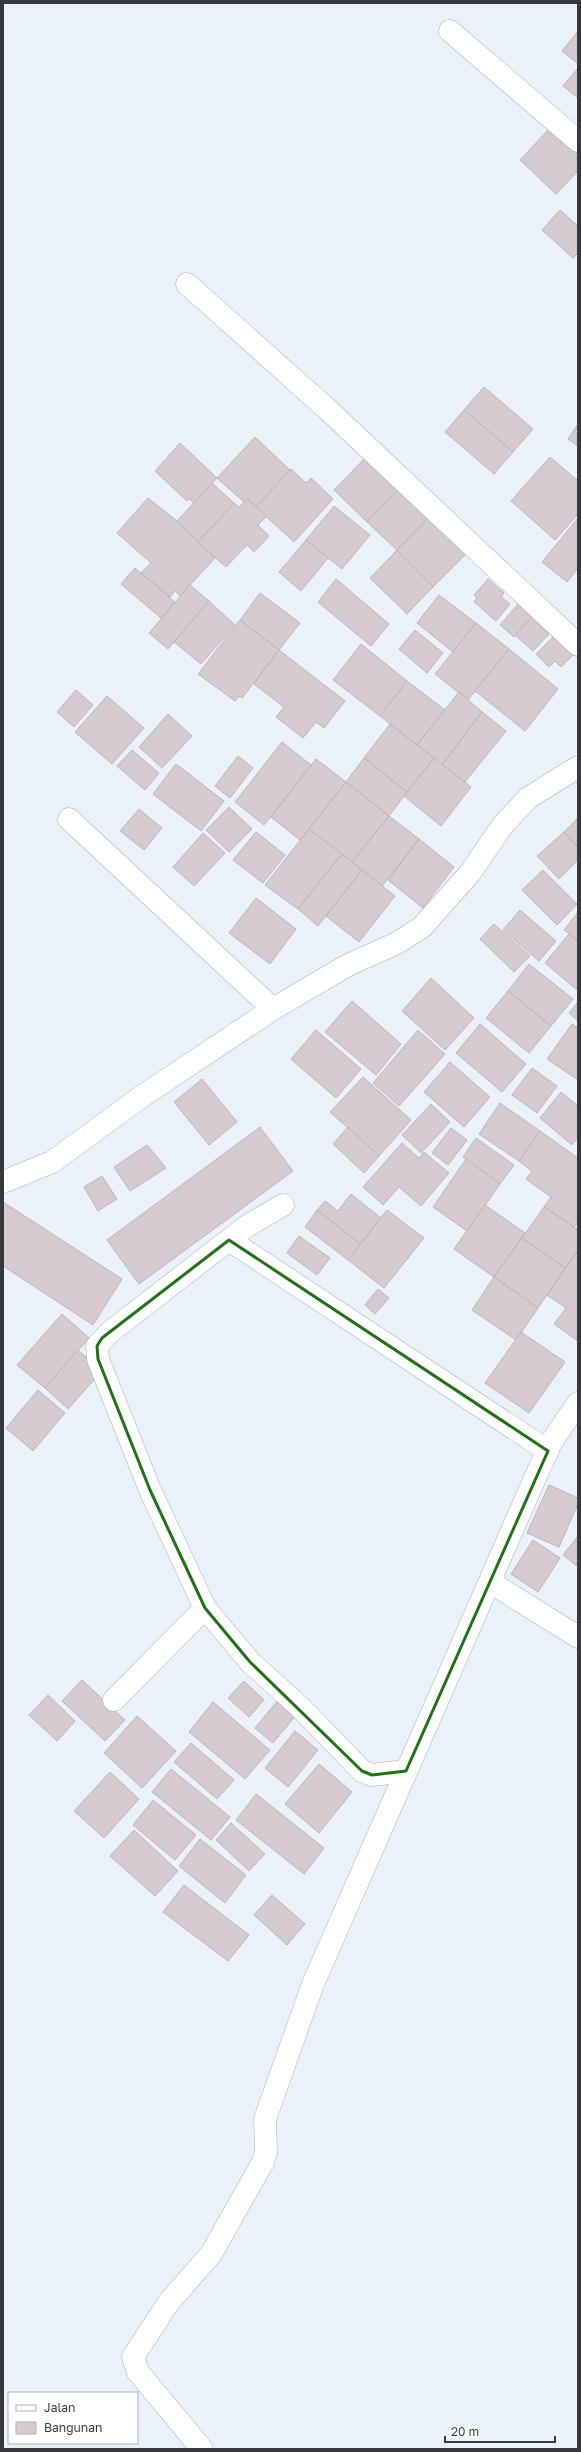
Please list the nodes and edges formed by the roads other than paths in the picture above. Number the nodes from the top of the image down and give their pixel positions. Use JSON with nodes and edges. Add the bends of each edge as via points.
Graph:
{"nodes":[{"id":1,"x":450,"y":31,"type":"dead end"},
{"id":2,"x":578,"y":141,"type":"edge"},
{"id":3,"x":187,"y":284,"type":"dead end"},
{"id":4,"x":578,"y":645,"type":"edge"},
{"id":5,"x":578,"y":767,"type":"edge"},
{"id":6,"x":69,"y":819,"type":"dead end"},
{"id":7,"x":273,"y":1009,"type":"junction"},
{"id":8,"x":3,"y":1182,"type":"edge"},
{"id":9,"x":283,"y":1205,"type":"dead end"},
{"id":10,"x":229,"y":1240,"type":"junction"},
{"id":11,"x":578,"y":1403,"type":"edge"},
{"id":12,"x":548,"y":1451,"type":"junction"},
{"id":13,"x":490,"y":1582,"type":"junction"},
{"id":14,"x":205,"y":1608,"type":"junction"},
{"id":15,"x":578,"y":1637,"type":"edge"},
{"id":16,"x":114,"y":1700,"type":"dead end"},
{"id":17,"x":401,"y":1771,"type":"junction"},
{"id":18,"x":202,"y":2449,"type":"edge"}],
"edges":[{"from":1,"to":2,"type":"street"},
{"from":3,"to":4,"type":"street","via":[[326,408]]},
{"from":5,"to":7,"type":"street","via":[[528,798],[503,825],[470,873],[422,927],[397,943],[348,965]]},
{"from":6,"to":7,"type":"street"},
{"from":7,"to":8,"type":"street","via":[[141,1096],[52,1162]]},
{"from":9,"to":10,"type":"street","via":[[246,1226]]},
{"from":10,"to":12,"type":"street"},
{"from":10,"to":14,"type":"street","via":[[110,1332],[97,1346],[98,1359],[150,1490]]},
{"from":11,"to":12,"type":"street"},
{"from":12,"to":13,"type":"street"},
{"from":13,"to":15,"type":"street"},
{"from":13,"to":17,"type":"street"},
{"from":14,"to":16,"type":"street"},
{"from":14,"to":17,"type":"street","via":[[250,1662],[300,1707],[362,1771],[372,1775]]},
{"from":17,"to":18,"type":"street","via":[[313,1984],[265,2119],[266,2152],[263,2162],[211,2254],[169,2302],[133,2357],[138,2372]]}]}
